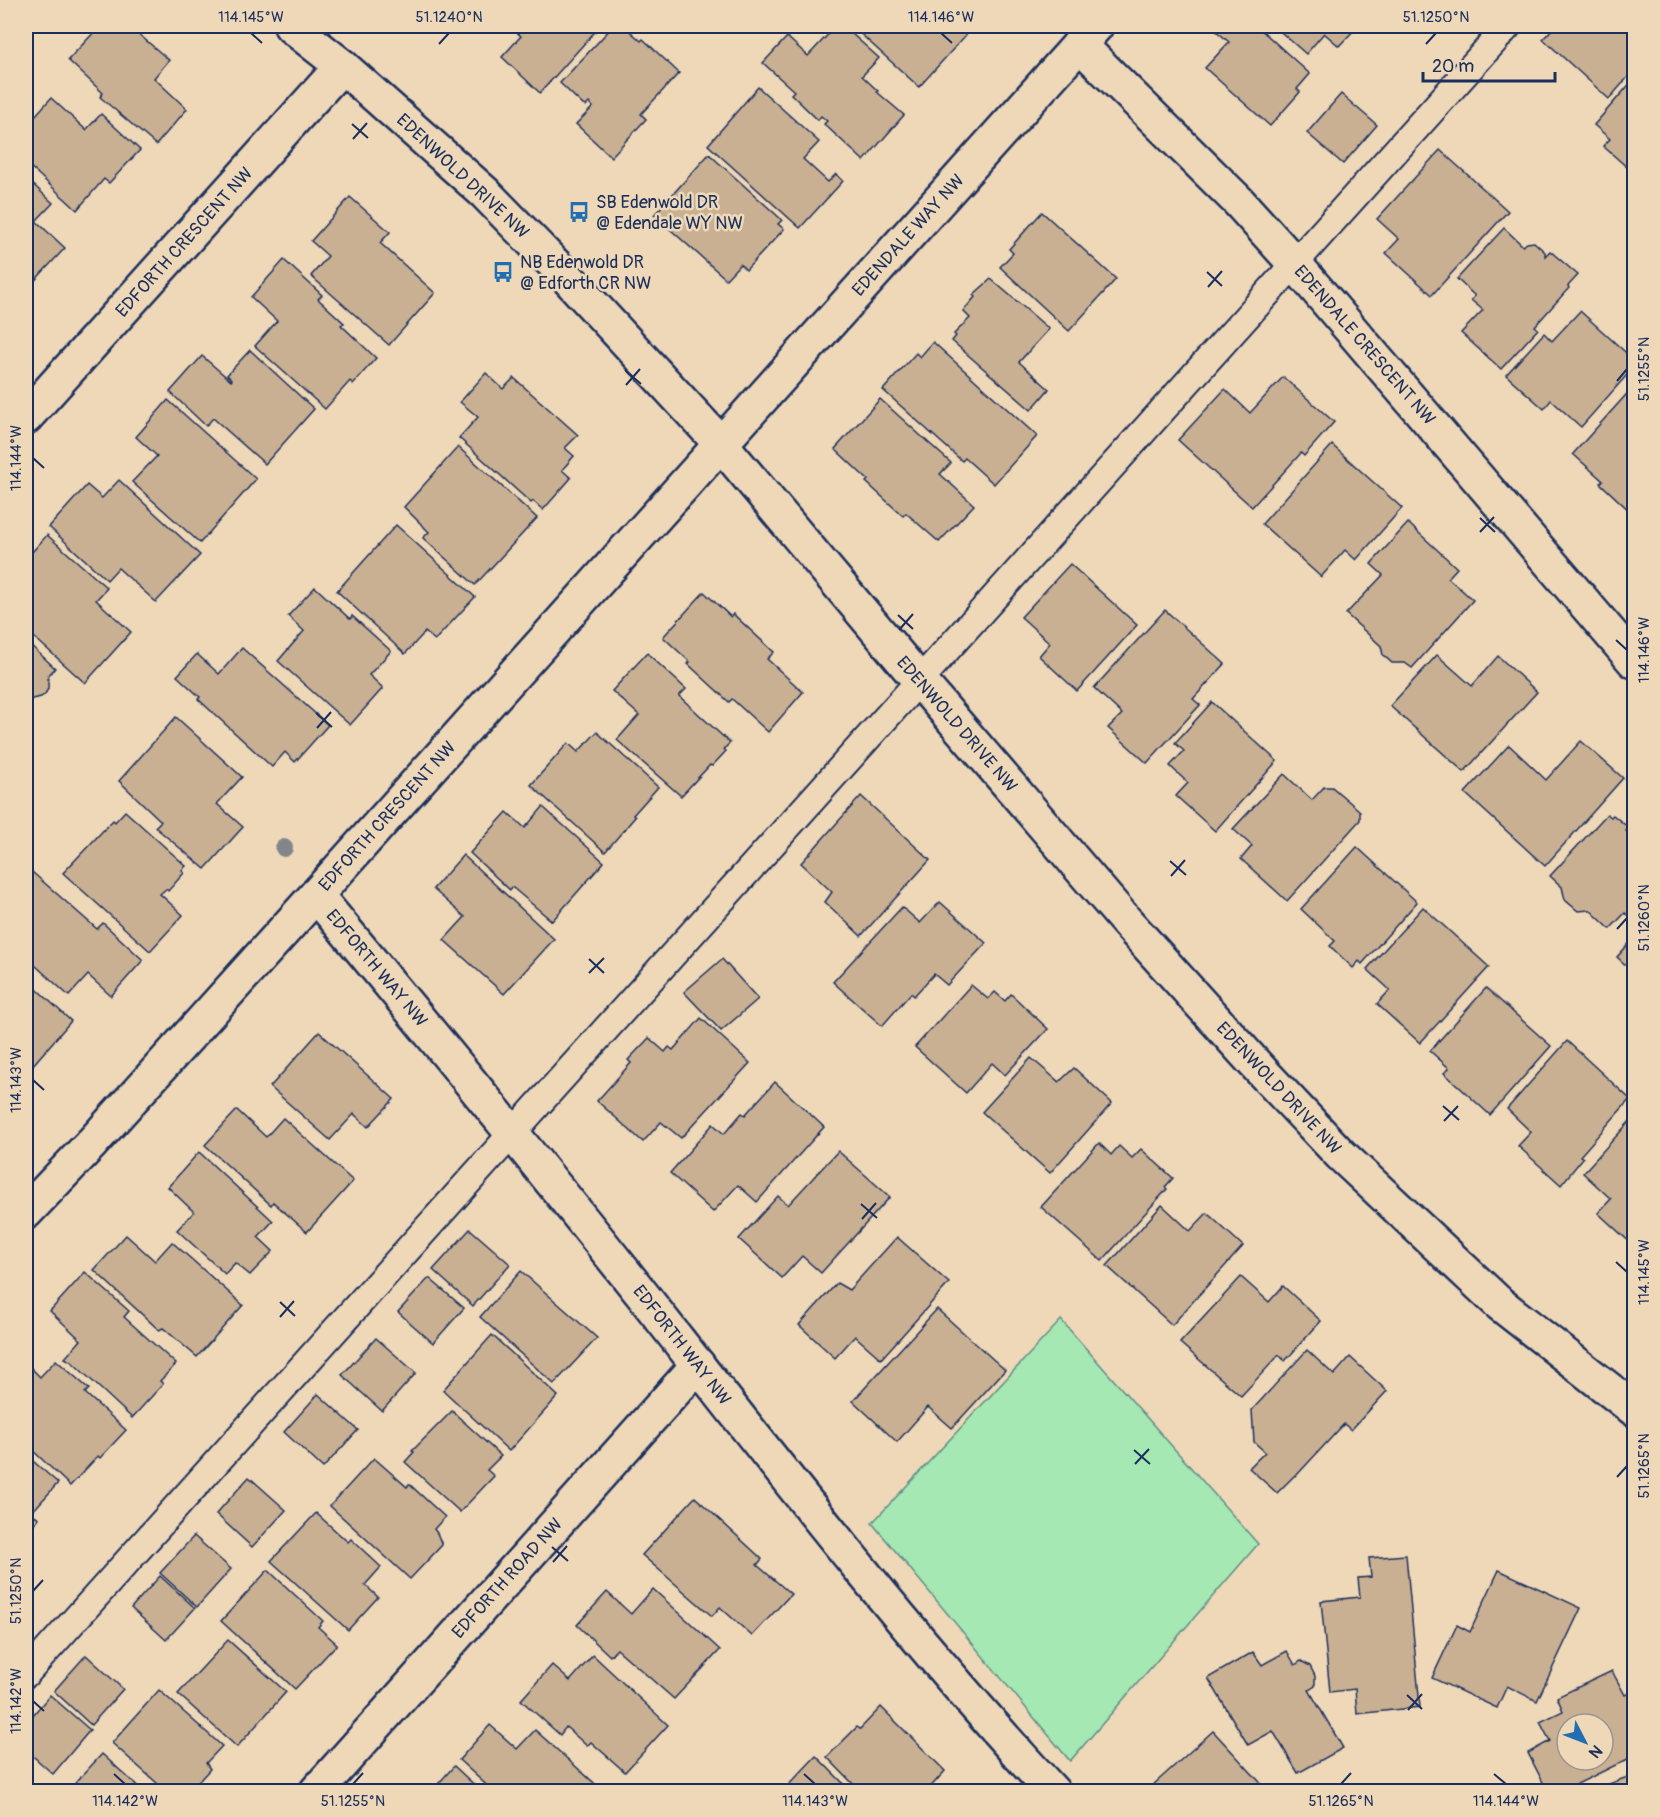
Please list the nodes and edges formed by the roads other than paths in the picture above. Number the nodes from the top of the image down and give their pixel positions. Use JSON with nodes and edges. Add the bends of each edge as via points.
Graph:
{"nodes":[{"id":1,"x":291,"y":26,"type":"edge"},
{"id":2,"x":1508,"y":26,"type":"edge"},
{"id":3,"x":1087,"y":35,"type":"edge"},
{"id":4,"x":342,"y":66,"type":"junction"},
{"id":5,"x":1295,"y":264,"type":"junction"},
{"id":6,"x":26,"y":417,"type":"edge"},
{"id":7,"x":721,"y":444,"type":"junction"},
{"id":8,"x":1635,"y":662,"type":"edge"},
{"id":9,"x":919,"y":680,"type":"junction"},
{"id":10,"x":316,"y":895,"type":"junction"},
{"id":11,"x":513,"y":1132,"type":"junction"},
{"id":12,"x":26,"y":1212,"type":"edge"},
{"id":13,"x":698,"y":1365,"type":"junction"},
{"id":14,"x":1635,"y":1410,"type":"edge"},
{"id":15,"x":26,"y":1674,"type":"edge"},
{"id":16,"x":316,"y":1791,"type":"edge"},
{"id":17,"x":1053,"y":1791,"type":"edge"}],
"edges":[{"from":1,"to":4,"type":"street","name":"EDENWOLD DRIVE NW"},
{"from":2,"to":5,"type":"lane"},
{"from":3,"to":5,"type":"street","name":"EDENDALE CRESCENT NW"},
{"from":3,"to":7,"type":"street","name":"EDENDALE WAY NW"},
{"from":4,"to":6,"type":"street","name":"EDFORTH CRESCENT NW"},
{"from":4,"to":7,"type":"street","name":"EDENWOLD DRIVE NW","via":[[485,193]]},
{"from":5,"to":8,"type":"street","name":"EDENDALE CRESCENT NW"},
{"from":5,"to":9,"type":"lane"},
{"from":7,"to":9,"type":"street","name":"EDENWOLD DRIVE NW"},
{"from":7,"to":10,"type":"street","name":"EDFORTH CRESCENT NW"},
{"from":9,"to":11,"type":"lane"},
{"from":9,"to":14,"type":"street","name":"EDENWOLD DRIVE NW","via":[[1125,920],[1340,1154],[1500,1304]]},
{"from":10,"to":11,"type":"street","name":"EDFORTH WAY NW"},
{"from":10,"to":12,"type":"street","name":"EDFORTH CRESCENT NW"},
{"from":11,"to":13,"type":"street","name":"EDFORTH WAY NW"},
{"from":11,"to":15,"type":"lane"},
{"from":13,"to":16,"type":"street","name":"EDFORTH ROAD NW"},
{"from":13,"to":17,"type":"street","name":"EDFORTH WAY NW","via":[[913,1634]]}]}
